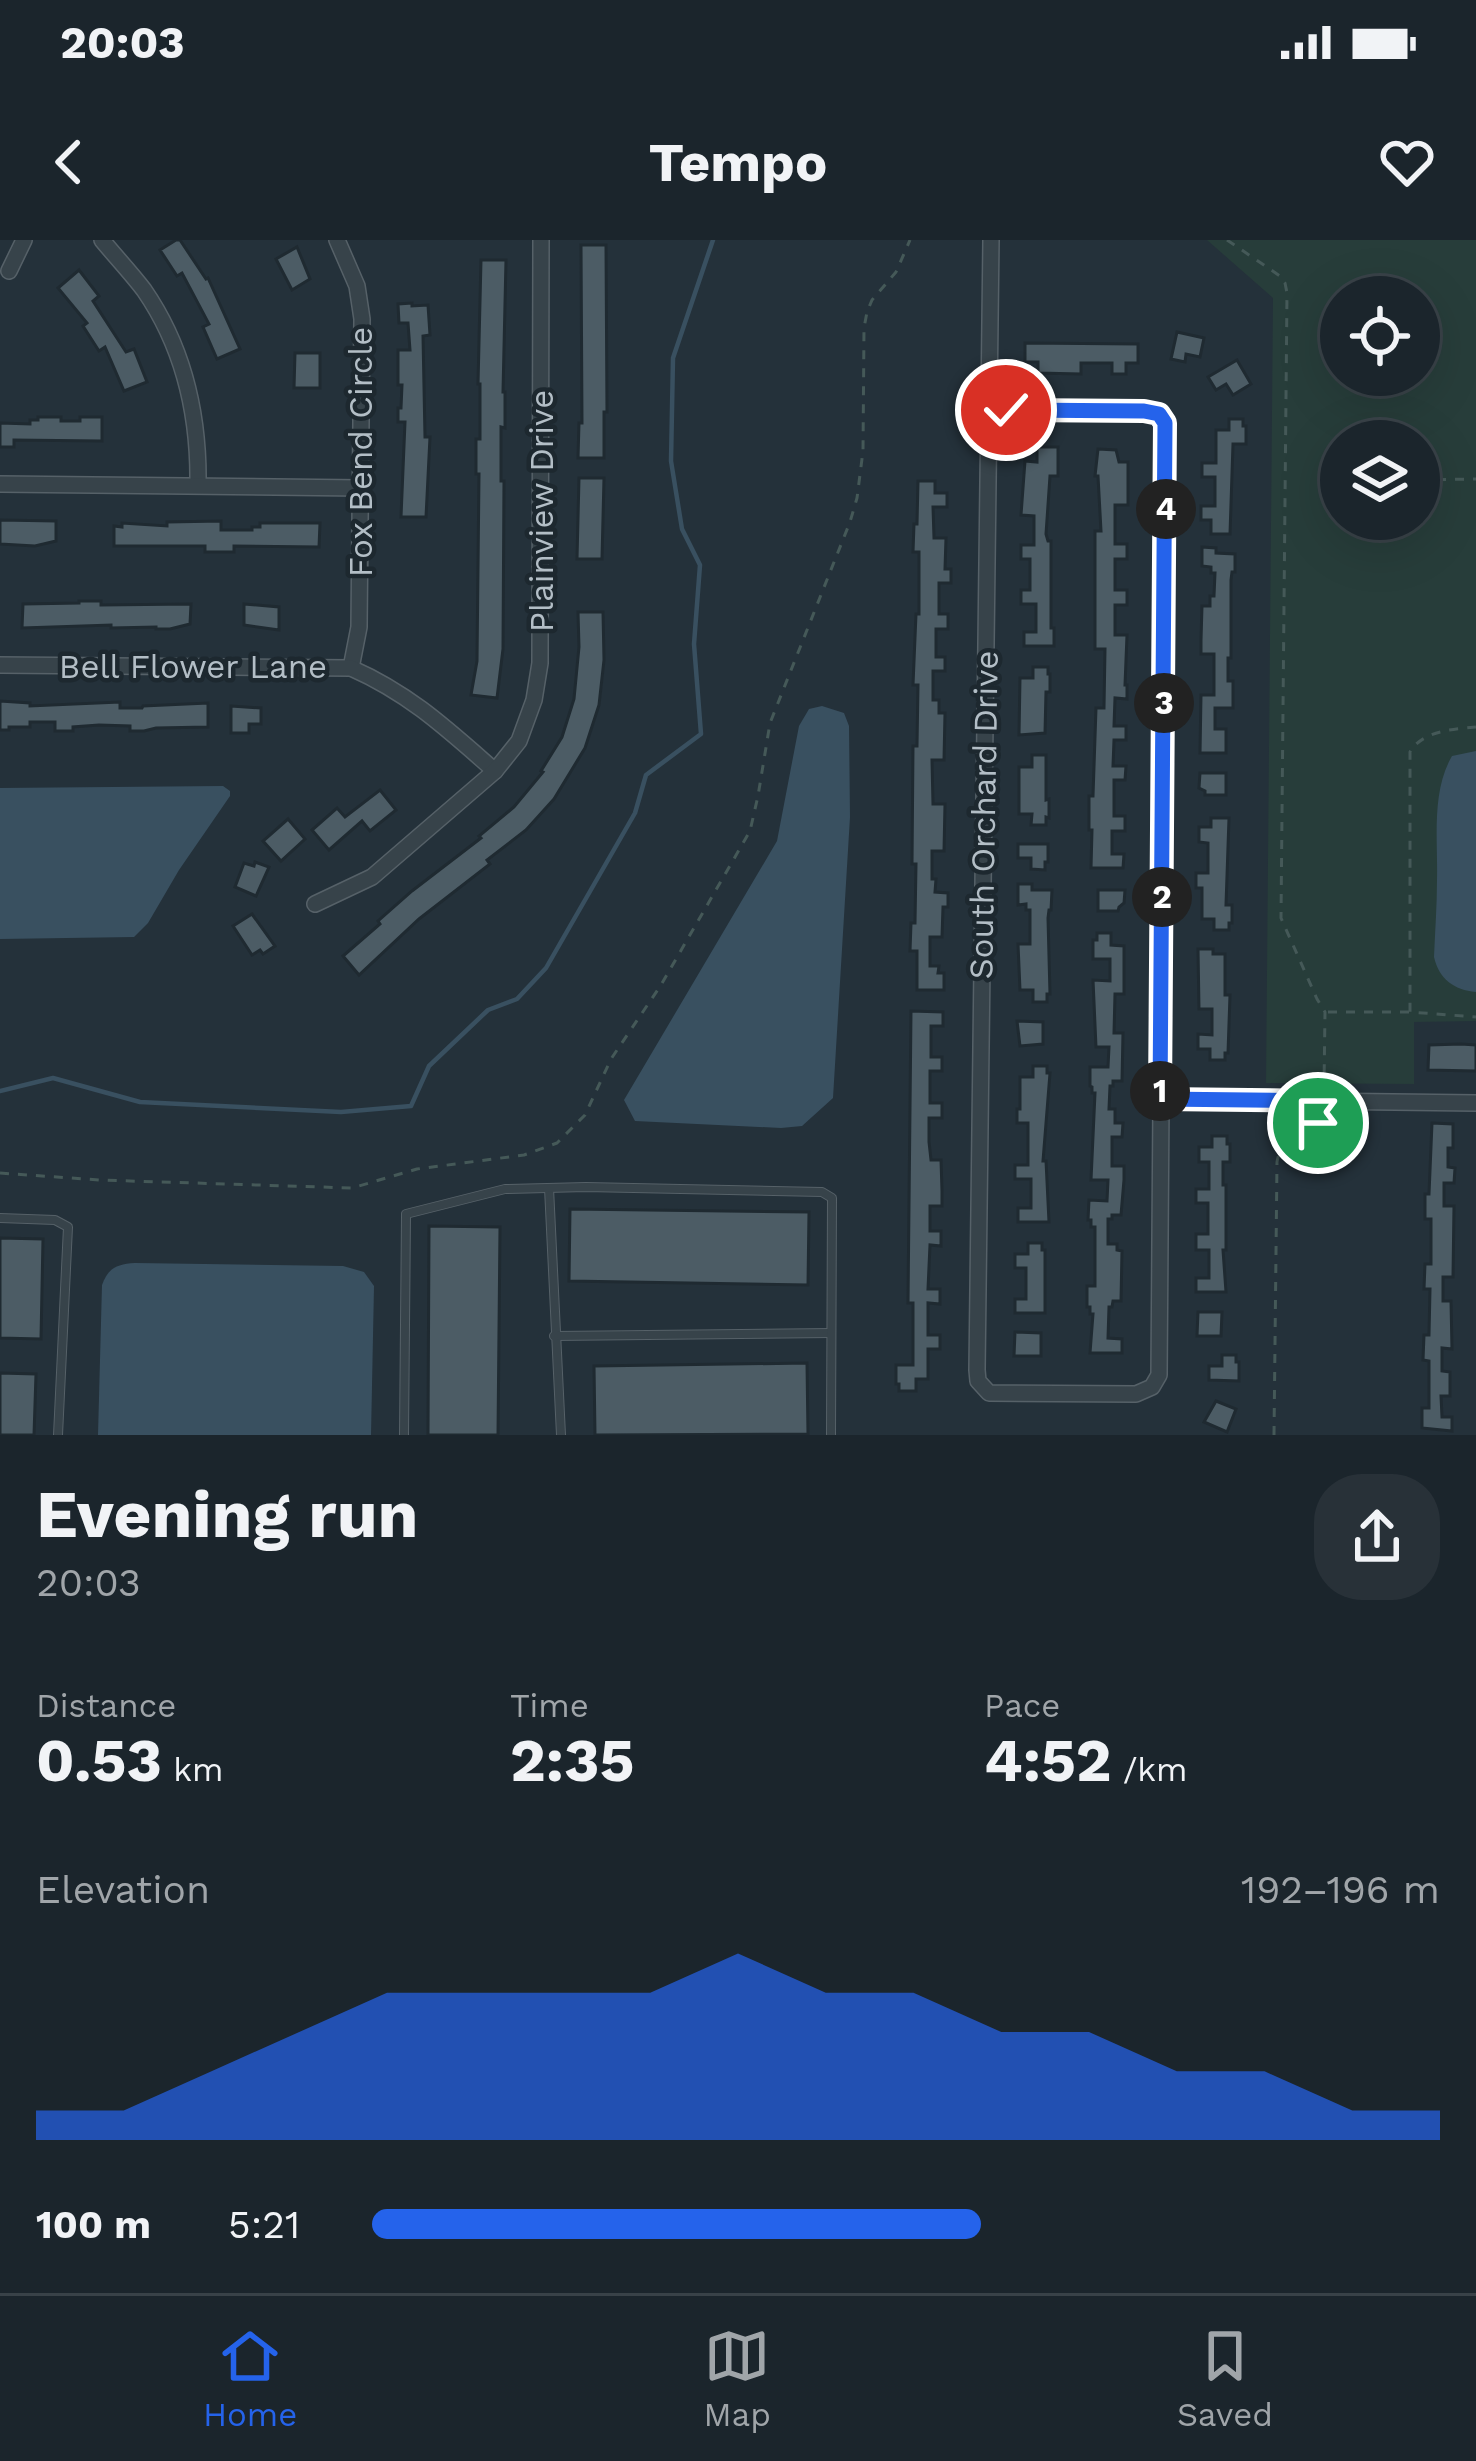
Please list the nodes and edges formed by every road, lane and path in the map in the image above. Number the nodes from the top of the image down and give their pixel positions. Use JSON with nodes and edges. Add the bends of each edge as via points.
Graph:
{"nodes":[{"id":1,"x":24,"y":240,"type":"edge"},
{"id":2,"x":102,"y":240,"type":"edge"},
{"id":3,"x":541,"y":240,"type":"edge"},
{"id":4,"x":910,"y":240,"type":"edge"},
{"id":5,"x":991,"y":240,"type":"edge"},
{"id":6,"x":1227,"y":240,"type":"edge"},
{"id":7,"x":341,"y":241,"type":"edge"},
{"id":8,"x":9,"y":271,"type":"dead end"},
{"id":9,"x":988,"y":410,"type":"junction"},
{"id":10,"x":1476,"y":479,"type":"edge"},
{"id":11,"x":1440,"y":480,"type":"edge"},
{"id":12,"x":0,"y":484,"type":"edge"},
{"id":13,"x":198,"y":485,"type":"junction"},
{"id":14,"x":360,"y":488,"type":"junction"},
{"id":15,"x":0,"y":664,"type":"edge"},
{"id":16,"x":350,"y":668,"type":"junction"},
{"id":17,"x":1476,"y":727,"type":"edge"},
{"id":18,"x":496,"y":771,"type":"junction"},
{"id":19,"x":315,"y":904,"type":"dead end"},
{"id":20,"x":1325,"y":1012,"type":"junction"},
{"id":21,"x":1411,"y":1012,"type":"junction"},
{"id":22,"x":1476,"y":1016,"type":"edge"},
{"id":23,"x":1160,"y":1099,"type":"junction"},
{"id":24,"x":1324,"y":1101,"type":"junction"},
{"id":25,"x":1476,"y":1103,"type":"edge"},
{"id":26,"x":0,"y":1173,"type":"edge"},
{"id":27,"x":548,"y":1188,"type":"junction"},
{"id":28,"x":0,"y":1218,"type":"edge"},
{"id":29,"x":831,"y":1333,"type":"junction"},
{"id":30,"x":554,"y":1336,"type":"junction"},
{"id":31,"x":58,"y":1435,"type":"edge"},
{"id":32,"x":404,"y":1435,"type":"edge"},
{"id":33,"x":561,"y":1435,"type":"edge"},
{"id":34,"x":831,"y":1435,"type":"edge"},
{"id":35,"x":1274,"y":1435,"type":"edge"}],
"edges":[{"from":1,"to":8,"type":"street"},
{"from":2,"to":13,"type":"street","via":[[145,291],[176,350],[196,422]]},
{"from":3,"to":18,"type":"street","name":"Plainview Drive","via":[[540,663],[519,741]]},
{"from":4,"to":26,"type":"path","via":[[867,312],[857,498],[770,723],[750,831],[572,1130],[524,1155],[435,1165],[352,1188]]},
{"from":5,"to":9,"type":"street","name":"South Orchard Drive"},
{"from":6,"to":20,"type":"path","via":[[1286,283],[1281,918]]},
{"from":7,"to":14,"type":"street","name":"Fox Bend Circle","via":[[362,319]]},
{"from":9,"to":23,"type":"street","via":[[1144,411],[1165,423]]},
{"from":9,"to":23,"type":"street","name":"South Orchard Drive","via":[[977,1370],[989,1393],[1136,1394],[1157,1381]]},
{"from":10,"to":11,"type":"path"},
{"from":12,"to":13,"type":"street"},
{"from":13,"to":14,"type":"street"},
{"from":14,"to":16,"type":"street","name":"Fox Bend Circle","via":[[359,628]]},
{"from":15,"to":16,"type":"street","name":"Bell Flower Lane"},
{"from":16,"to":18,"type":"street","name":"Bell Flower Lane","via":[[411,700]]},
{"from":17,"to":21,"type":"path","via":[[1420,739],[1409,752]]},
{"from":18,"to":19,"type":"street","name":"Plainview Drive","via":[[372,878]]},
{"from":20,"to":21,"type":"path"},
{"from":20,"to":24,"type":"path"},
{"from":21,"to":22,"type":"path"},
{"from":23,"to":24,"type":"street"},
{"from":24,"to":25,"type":"street"},
{"from":24,"to":35,"type":"path","via":[[1318,1123],[1286,1139],[1277,1162]]},
{"from":27,"to":29,"type":"lane","via":[[822,1192],[832,1198]]},
{"from":27,"to":30,"type":"lane"},
{"from":27,"to":32,"type":"lane","via":[[505,1189],[406,1214]]},
{"from":28,"to":31,"type":"lane","via":[[68,1227]]},
{"from":29,"to":30,"type":"lane"},
{"from":29,"to":34,"type":"lane"},
{"from":30,"to":33,"type":"lane"}]}
